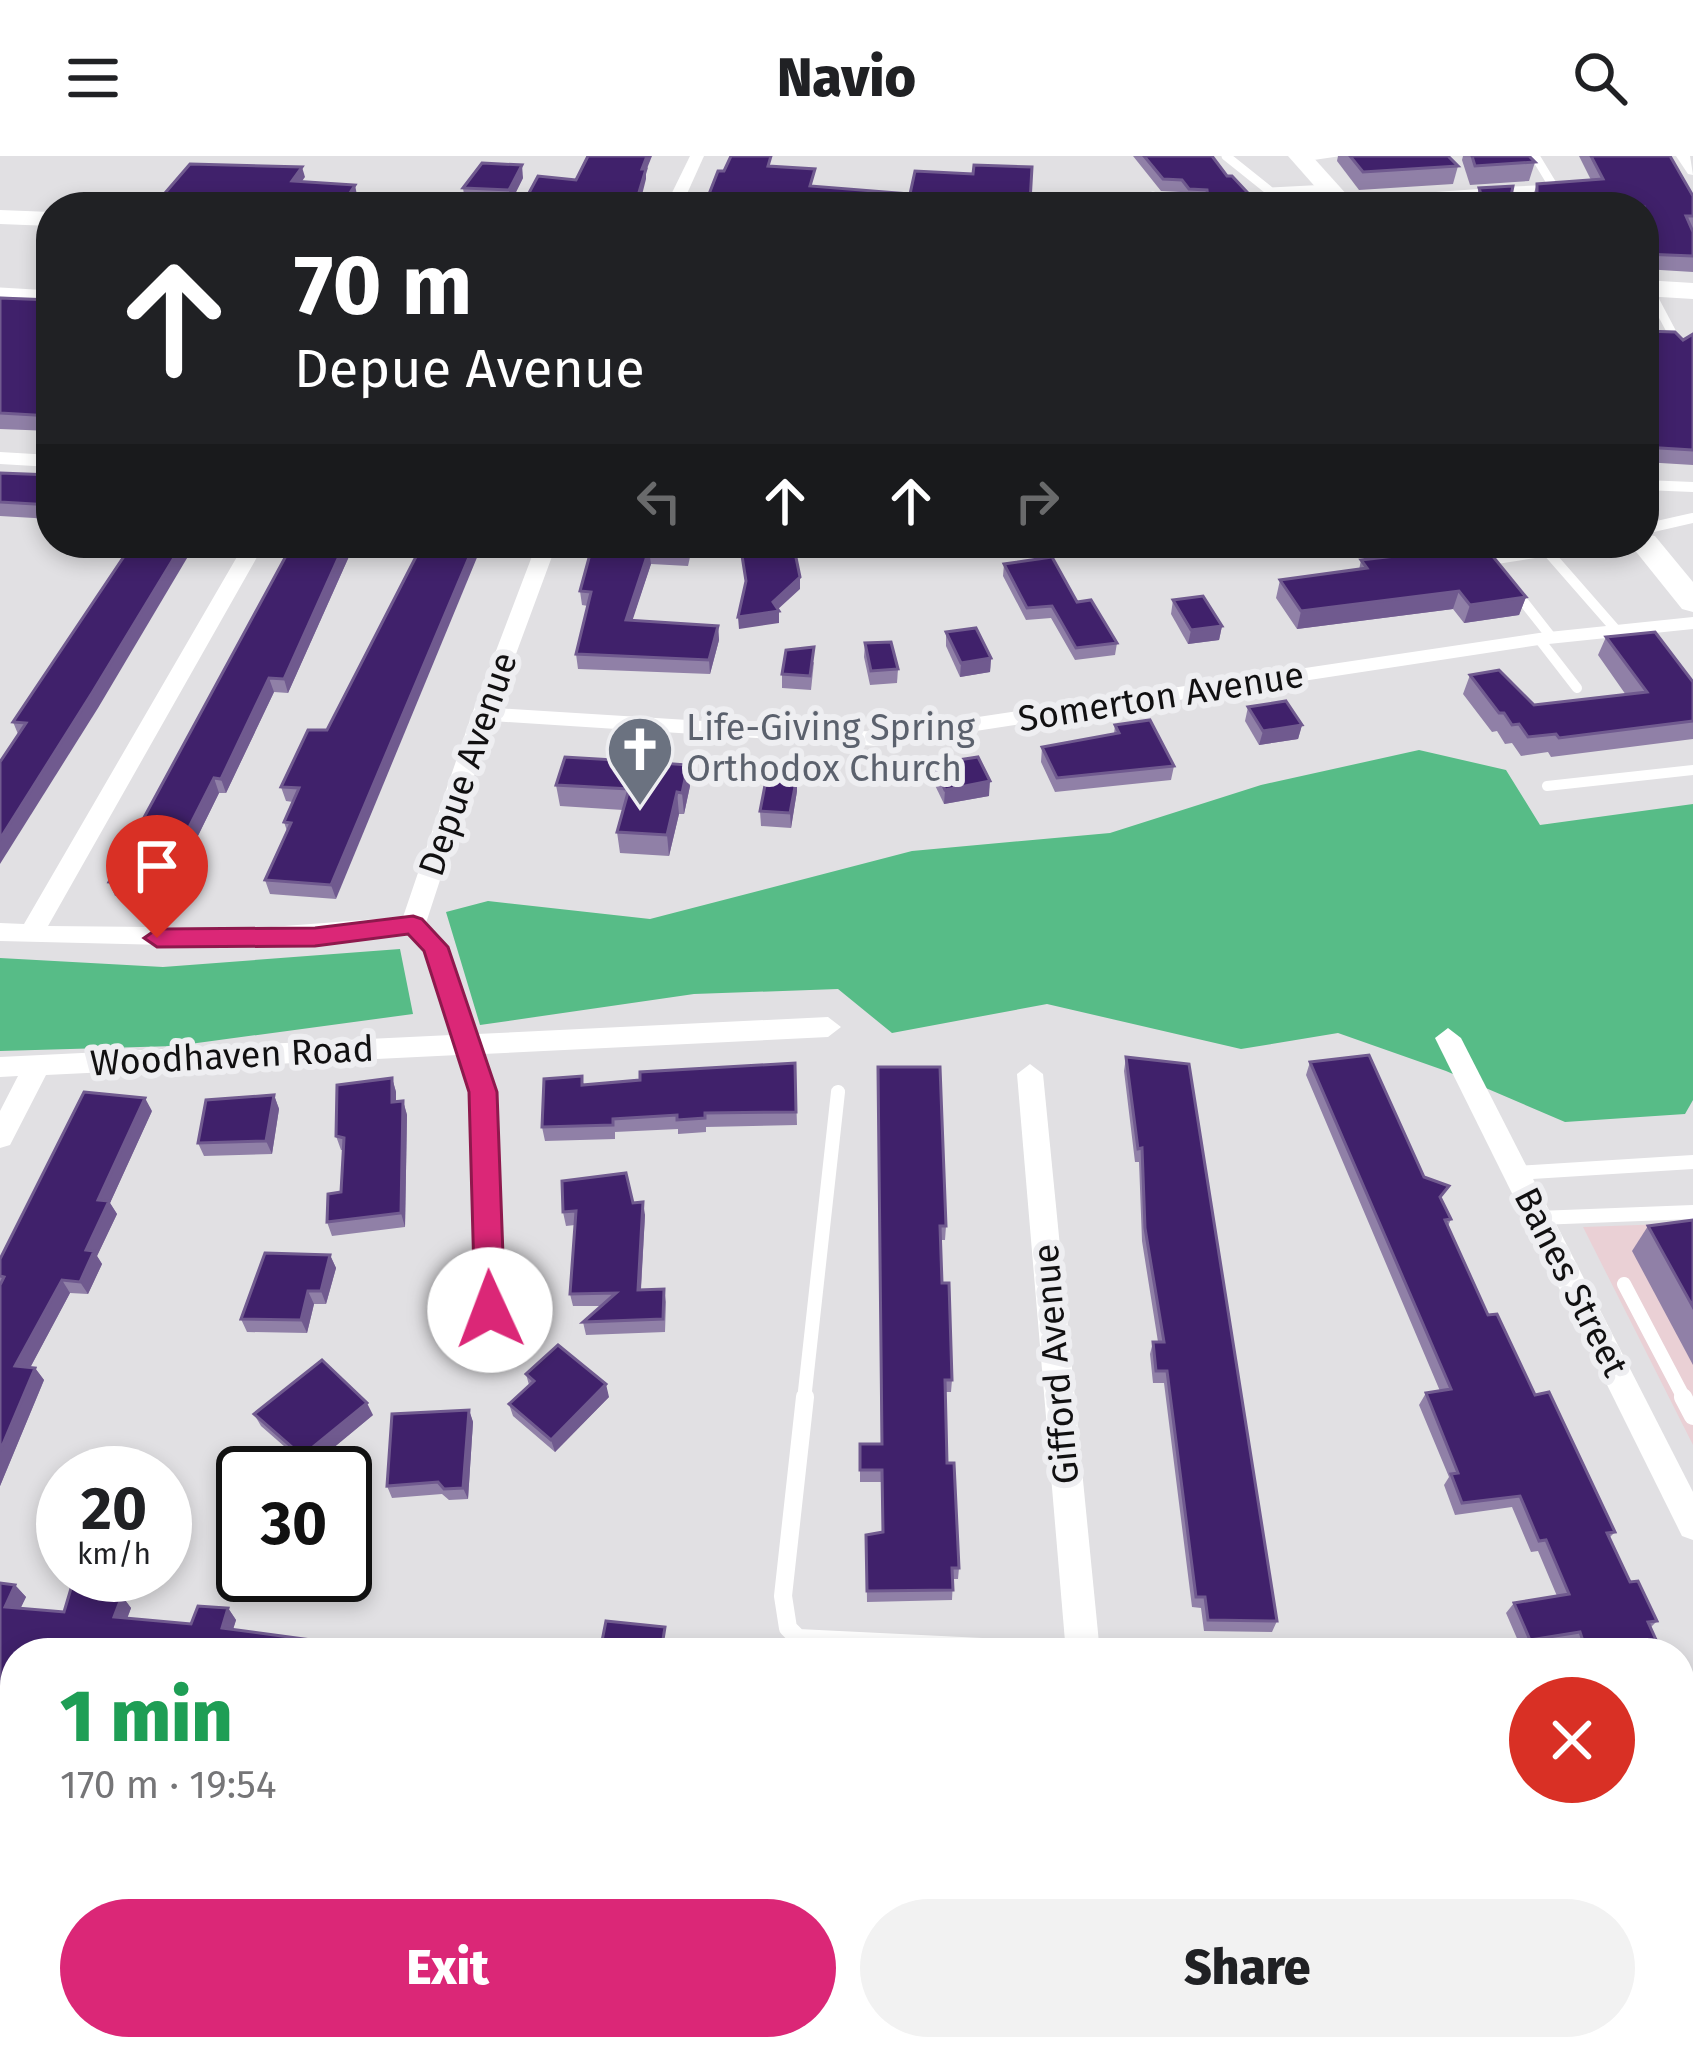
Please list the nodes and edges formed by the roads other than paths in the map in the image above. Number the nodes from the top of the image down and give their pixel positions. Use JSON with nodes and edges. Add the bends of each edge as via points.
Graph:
{"nodes":[{"id":1,"x":697,"y":156,"type":"edge"},
{"id":2,"x":1226,"y":156,"type":"edge"},
{"id":3,"x":1334,"y":156,"type":"edge"},
{"id":4,"x":1535,"y":156,"type":"edge"},
{"id":5,"x":1683,"y":156,"type":"edge"},
{"id":6,"x":1299,"y":157,"type":"edge"},
{"id":7,"x":1693,"y":171,"type":"edge"},
{"id":8,"x":1515,"y":191,"type":"joint"},
{"id":9,"x":680,"y":192,"type":"edge"},
{"id":10,"x":1264,"y":192,"type":"edge"},
{"id":11,"x":1331,"y":192,"type":"edge"},
{"id":12,"x":1502,"y":192,"type":"edge"},
{"id":13,"x":0,"y":217,"type":"edge"},
{"id":14,"x":36,"y":218,"type":"edge"},
{"id":15,"x":1659,"y":287,"type":"edge"},
{"id":16,"x":1693,"y":290,"type":"edge"},
{"id":17,"x":0,"y":292,"type":"edge"},
{"id":18,"x":36,"y":294,"type":"edge"},
{"id":19,"x":1659,"y":311,"type":"edge"},
{"id":20,"x":1679,"y":346,"type":"edge"},
{"id":21,"x":0,"y":458,"type":"edge"},
{"id":22,"x":36,"y":459,"type":"edge"},
{"id":23,"x":1659,"y":486,"type":"edge"},
{"id":24,"x":1693,"y":487,"type":"edge"},
{"id":25,"x":1693,"y":518,"type":"edge"},
{"id":26,"x":1659,"y":526,"type":"edge"},
{"id":27,"x":246,"y":558,"type":"edge"},
{"id":28,"x":541,"y":558,"type":"edge"},
{"id":29,"x":1503,"y":558,"type":"edge"},
{"id":30,"x":1553,"y":558,"type":"edge"},
{"id":31,"x":1656,"y":558,"type":"edge"},
{"id":32,"x":1693,"y":602,"type":"edge"},
{"id":33,"x":1693,"y":623,"type":"edge"},
{"id":34,"x":1617,"y":631,"type":"junction"},
{"id":35,"x":1545,"y":639,"type":"junction"},
{"id":36,"x":1577,"y":688,"type":"dead end"},
{"id":37,"x":483,"y":714,"type":"junction"},
{"id":38,"x":1693,"y":770,"type":"edge"},
{"id":39,"x":1547,"y":787,"type":"dead end"},
{"id":40,"x":413,"y":925,"type":"junction"},
{"id":41,"x":0,"y":932,"type":"edge"},
{"id":42,"x":32,"y":933,"type":"junction"},
{"id":43,"x":828,"y":1028,"type":"dead end"},
{"id":44,"x":1448,"y":1038,"type":"dead end"},
{"id":45,"x":464,"y":1043,"type":"junction"},
{"id":46,"x":0,"y":1066,"type":"edge"},
{"id":47,"x":36,"y":1068,"type":"junction"},
{"id":48,"x":1030,"y":1074,"type":"dead end"},
{"id":49,"x":838,"y":1092,"type":"dead end"},
{"id":50,"x":0,"y":1137,"type":"edge"},
{"id":51,"x":1693,"y":1162,"type":"edge"},
{"id":52,"x":1516,"y":1173,"type":"junction"},
{"id":53,"x":1693,"y":1212,"type":"edge"},
{"id":54,"x":1538,"y":1217,"type":"junction"},
{"id":55,"x":1624,"y":1284,"type":"dead end"},
{"id":56,"x":490,"y":1310,"type":"dead end"},
{"id":57,"x":1693,"y":1416,"type":"edge"},
{"id":58,"x":1693,"y":1526,"type":"edge"},
{"id":59,"x":798,"y":1638,"type":"edge"},
{"id":60,"x":1082,"y":1638,"type":"edge"}],
"edges":[{"from":1,"to":9,"type":"street"},
{"from":2,"to":10,"type":"lane"},
{"from":3,"to":6,"type":"street"},
{"from":4,"to":8,"type":"lane","via":[[1555,189]]},
{"from":5,"to":7,"type":"street"},
{"from":6,"to":11,"type":"main road"},
{"from":8,"to":12,"type":"lane"},
{"from":13,"to":14,"type":"main road"},
{"from":15,"to":16,"type":"main road"},
{"from":17,"to":18,"type":"lane"},
{"from":19,"to":20,"type":"lane"},
{"from":21,"to":22,"type":"street"},
{"from":23,"to":24,"type":"lane"},
{"from":25,"to":26,"type":"lane"},
{"from":27,"to":42,"type":"street"},
{"from":28,"to":37,"type":"street","name":"Depue Avenue"},
{"from":29,"to":35,"type":"lane","via":[[1490,560]]},
{"from":30,"to":34,"type":"lane"},
{"from":31,"to":32,"type":"main road"},
{"from":33,"to":34,"type":"street","name":"Somerton Avenue"},
{"from":34,"to":35,"type":"street","name":"Somerton Avenue"},
{"from":35,"to":36,"type":"lane"},
{"from":35,"to":37,"type":"street","name":"Somerton Avenue","via":[[878,740]]},
{"from":37,"to":40,"type":"street","name":"Depue Avenue"},
{"from":38,"to":39,"type":"lane"},
{"from":40,"to":42,"type":"street","via":[[198,940]]},
{"from":40,"to":45,"type":"street","name":"Depue Avenue","via":[[435,947]]},
{"from":41,"to":42,"type":"street"},
{"from":43,"to":45,"type":"street"},
{"from":44,"to":52,"type":"street","name":"Banes Street"},
{"from":45,"to":47,"type":"street","name":"Woodhaven Road"},
{"from":45,"to":56,"type":"street","name":"Depue Avenue","via":[[483,1092]]},
{"from":46,"to":47,"type":"street","name":"Woodhaven Road"},
{"from":47,"to":50,"type":"street"},
{"from":48,"to":60,"type":"street","name":"Gifford Avenue"},
{"from":49,"to":59,"type":"lane","via":[[783,1595],[788,1628]]},
{"from":51,"to":52,"type":"lane"},
{"from":52,"to":54,"type":"street","name":"Banes Street"},
{"from":53,"to":54,"type":"lane"},
{"from":54,"to":58,"type":"street","name":"Banes Street"},
{"from":55,"to":57,"type":"lane"}]}
